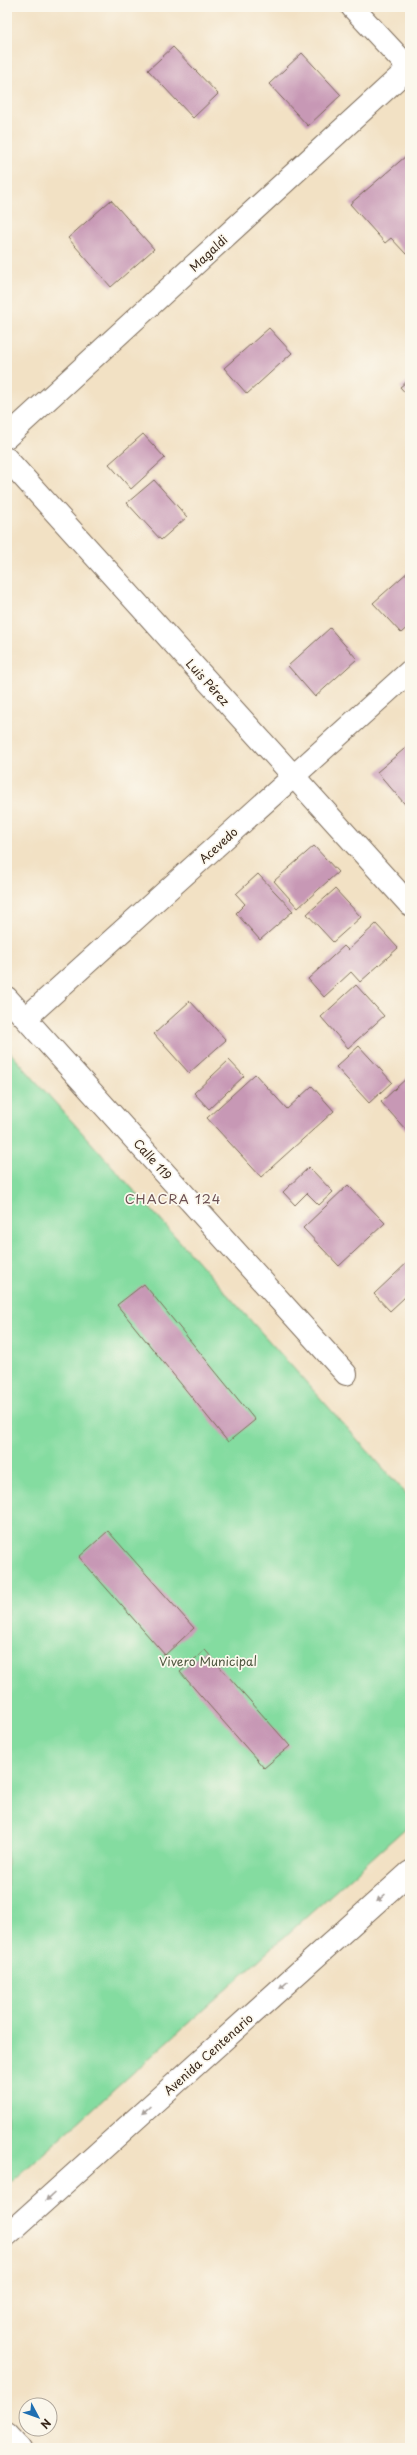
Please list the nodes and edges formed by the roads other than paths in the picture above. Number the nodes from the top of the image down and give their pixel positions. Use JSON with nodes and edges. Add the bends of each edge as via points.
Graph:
{"nodes":[{"id":1,"x":352,"y":7,"type":"edge"},
{"id":2,"x":410,"y":69,"type":"edge"},
{"id":3,"x":7,"y":437,"type":"edge"},
{"id":4,"x":7,"y":459,"type":"edge"},
{"id":5,"x":410,"y":671,"type":"edge"},
{"id":6,"x":293,"y":776,"type":"junction"},
{"id":7,"x":410,"y":906,"type":"edge"},
{"id":8,"x":7,"y":998,"type":"edge"},
{"id":9,"x":26,"y":1018,"type":"junction"},
{"id":10,"x":346,"y":1374,"type":"dead end"},
{"id":11,"x":410,"y":1872,"type":"edge"},
{"id":12,"x":7,"y":2235,"type":"edge"},
{"id":13,"x":7,"y":2434,"type":"edge"},
{"id":14,"x":20,"y":2448,"type":"edge"}],
"edges":[{"from":1,"to":2,"type":"street"},
{"from":2,"to":3,"type":"street","name":"Magaldi"},
{"from":4,"to":6,"type":"street","name":"Luis Pérez"},
{"from":5,"to":6,"type":"street","name":"Acevedo"},
{"from":6,"to":7,"type":"street","name":"Luis Pérez"},
{"from":6,"to":9,"type":"street","name":"Acevedo"},
{"from":8,"to":9,"type":"street","name":"Calle 119"},
{"from":9,"to":10,"type":"street","name":"Calle 119"},
{"from":11,"to":12,"type":"street","name":"Avenida Centenario","one_way":true},
{"from":13,"to":14,"type":"street"}]}
